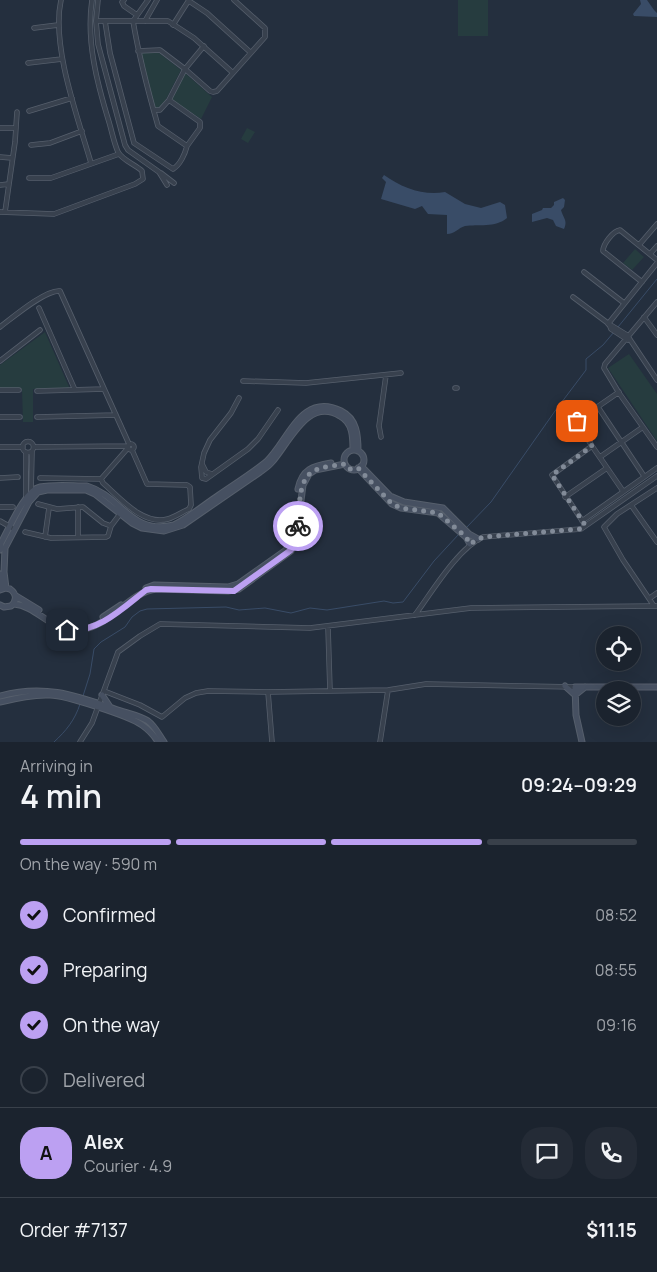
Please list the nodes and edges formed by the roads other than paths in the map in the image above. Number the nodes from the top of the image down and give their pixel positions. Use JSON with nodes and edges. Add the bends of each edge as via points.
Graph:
{"nodes":[{"id":1,"x":60,"y":0,"type":"edge"},
{"id":2,"x":92,"y":0,"type":"edge"},
{"id":3,"x":98,"y":0,"type":"edge"},
{"id":4,"x":124,"y":0,"type":"edge"},
{"id":5,"x":148,"y":0,"type":"edge"},
{"id":6,"x":157,"y":0,"type":"edge"},
{"id":7,"x":189,"y":0,"type":"edge"},
{"id":8,"x":234,"y":0,"type":"edge"},
{"id":9,"x":137,"y":15,"type":"junction"},
{"id":10,"x":96,"y":21,"type":"junction"},
{"id":11,"x":105,"y":21,"type":"junction"},
{"id":12,"x":133,"y":21,"type":"junction"},
{"id":13,"x":145,"y":21,"type":"junction"},
{"id":14,"x":58,"y":25,"type":"junction"},
{"id":15,"x":173,"y":25,"type":"junction"},
{"id":16,"x":34,"y":28,"type":"dead end"},
{"id":17,"x":204,"y":46,"type":"junction"},
{"id":18,"x":138,"y":51,"type":"junction"},
{"id":19,"x":250,"y":52,"type":"junction"},
{"id":20,"x":62,"y":59,"type":"junction"},
{"id":21,"x":28,"y":63,"type":"dead end"},
{"id":22,"x":186,"y":69,"type":"junction"},
{"id":23,"x":232,"y":72,"type":"junction"},
{"id":24,"x":72,"y":98,"type":"junction"},
{"id":25,"x":169,"y":100,"type":"junction"},
{"id":26,"x":154,"y":110,"type":"junction"},
{"id":27,"x":30,"y":111,"type":"dead end"},
{"id":28,"x":17,"y":112,"type":"dead end"},
{"id":29,"x":0,"y":128,"type":"edge"},
{"id":30,"x":16,"y":128,"type":"junction"},
{"id":31,"x":82,"y":130,"type":"junction"},
{"id":32,"x":32,"y":144,"type":"dead end"},
{"id":33,"x":187,"y":146,"type":"junction"},
{"id":34,"x":119,"y":154,"type":"junction"},
{"id":35,"x":0,"y":158,"type":"edge"},
{"id":36,"x":12,"y":158,"type":"junction"},
{"id":37,"x":92,"y":163,"type":"junction"},
{"id":38,"x":159,"y":172,"type":"junction"},
{"id":39,"x":29,"y":178,"type":"dead end"},
{"id":40,"x":174,"y":183,"type":"dead end"},
{"id":41,"x":0,"y":184,"type":"edge"},
{"id":42,"x":9,"y":184,"type":"junction"},
{"id":43,"x":167,"y":185,"type":"dead end"},
{"id":44,"x":0,"y":212,"type":"edge"},
{"id":45,"x":5,"y":212,"type":"junction"},
{"id":46,"x":657,"y":224,"type":"edge"},
{"id":47,"x":639,"y":246,"type":"junction"},
{"id":48,"x":657,"y":246,"type":"edge"},
{"id":49,"x":650,"y":254,"type":"junction"},
{"id":50,"x":657,"y":262,"type":"edge"},
{"id":51,"x":584,"y":272,"type":"dead end"},
{"id":52,"x":642,"y":282,"type":"junction"},
{"id":53,"x":573,"y":297,"type":"dead end"},
{"id":54,"x":624,"y":302,"type":"junction"},
{"id":55,"x":657,"y":302,"type":"edge"},
{"id":56,"x":39,"y":308,"type":"dead end"},
{"id":57,"x":644,"y":317,"type":"junction"},
{"id":58,"x":610,"y":325,"type":"junction"},
{"id":59,"x":0,"y":327,"type":"edge"},
{"id":60,"x":40,"y":330,"type":"dead end"},
{"id":61,"x":657,"y":336,"type":"edge"},
{"id":62,"x":626,"y":337,"type":"junction"},
{"id":63,"x":0,"y":361,"type":"edge"},
{"id":64,"x":401,"y":373,"type":"dead end"},
{"id":65,"x":386,"y":375,"type":"junction"},
{"id":66,"x":656,"y":376,"type":"edge"},
{"id":67,"x":243,"y":381,"type":"dead end"},
{"id":68,"x":104,"y":389,"type":"junction"},
{"id":69,"x":0,"y":390,"type":"edge"},
{"id":70,"x":19,"y":390,"type":"dead end"},
{"id":71,"x":75,"y":390,"type":"junction"},
{"id":72,"x":37,"y":391,"type":"dead end"},
{"id":73,"x":619,"y":392,"type":"junction"},
{"id":74,"x":239,"y":398,"type":"dead end"},
{"id":75,"x":598,"y":407,"type":"junction"},
{"id":76,"x":278,"y":410,"type":"dead end"},
{"id":77,"x":116,"y":415,"type":"junction"},
{"id":78,"x":0,"y":417,"type":"edge"},
{"id":79,"x":20,"y":417,"type":"dead end"},
{"id":80,"x":37,"y":417,"type":"dead end"},
{"id":81,"x":643,"y":428,"type":"junction"},
{"id":82,"x":381,"y":437,"type":"dead end"},
{"id":83,"x":622,"y":442,"type":"junction"},
{"id":84,"x":592,"y":446,"type":"junction"},
{"id":85,"x":0,"y":447,"type":"edge"},
{"id":86,"x":23,"y":447,"type":"junction"},
{"id":87,"x":120,"y":447,"type":"junction"},
{"id":88,"x":129,"y":447,"type":"junction"},
{"id":89,"x":657,"y":447,"type":"edge"},
{"id":90,"x":33,"y":449,"type":"junction"},
{"id":91,"x":356,"y":450,"type":"junction"},
{"id":92,"x":26,"y":452,"type":"junction"},
{"id":93,"x":123,"y":454,"type":"junction"},
{"id":94,"x":600,"y":457,"type":"junction"},
{"id":95,"x":345,"y":463,"type":"junction"},
{"id":96,"x":202,"y":464,"type":"junction"},
{"id":97,"x":360,"y":467,"type":"junction"},
{"id":98,"x":607,"y":468,"type":"junction"},
{"id":99,"x":657,"y":468,"type":"edge"},
{"id":100,"x":212,"y":474,"type":"junction"},
{"id":101,"x":644,"y":476,"type":"junction"},
{"id":102,"x":657,"y":476,"type":"edge"},
{"id":103,"x":0,"y":478,"type":"edge"},
{"id":104,"x":18,"y":478,"type":"dead end"},
{"id":105,"x":40,"y":478,"type":"dead end"},
{"id":106,"x":102,"y":481,"type":"junction"},
{"id":107,"x":31,"y":482,"type":"junction"},
{"id":108,"x":41,"y":486,"type":"junction"},
{"id":109,"x":657,"y":488,"type":"edge"},
{"id":110,"x":623,"y":491,"type":"junction"},
{"id":111,"x":31,"y":492,"type":"junction"},
{"id":112,"x":566,"y":497,"type":"junction"},
{"id":113,"x":28,"y":499,"type":"junction"},
{"id":114,"x":38,"y":504,"type":"dead end"},
{"id":115,"x":631,"y":505,"type":"junction"},
{"id":116,"x":13,"y":507,"type":"dead end"},
{"id":117,"x":0,"y":508,"type":"edge"},
{"id":118,"x":49,"y":508,"type":"junction"},
{"id":119,"x":78,"y":508,"type":"junction"},
{"id":120,"x":120,"y":514,"type":"junction"},
{"id":121,"x":0,"y":521,"type":"edge"},
{"id":122,"x":582,"y":521,"type":"junction"},
{"id":123,"x":585,"y":525,"type":"junction"},
{"id":124,"x":111,"y":526,"type":"junction"},
{"id":125,"x":12,"y":528,"type":"junction"},
{"id":126,"x":25,"y":532,"type":"dead end"},
{"id":127,"x":468,"y":535,"type":"junction"},
{"id":128,"x":45,"y":537,"type":"junction"},
{"id":129,"x":78,"y":537,"type":"junction"},
{"id":130,"x":478,"y":539,"type":"junction"},
{"id":131,"x":657,"y":542,"type":"edge"},
{"id":132,"x":470,"y":544,"type":"junction"},
{"id":133,"x":0,"y":550,"type":"edge"},
{"id":134,"x":0,"y":574,"type":"edge"},
{"id":135,"x":2,"y":589,"type":"edge"},
{"id":136,"x":657,"y":593,"type":"edge"},
{"id":137,"x":16,"y":596,"type":"junction"},
{"id":138,"x":650,"y":598,"type":"junction"},
{"id":139,"x":14,"y":604,"type":"junction"},
{"id":140,"x":656,"y":606,"type":"edge"},
{"id":141,"x":1,"y":607,"type":"edge"},
{"id":142,"x":416,"y":615,"type":"junction"},
{"id":143,"x":328,"y":627,"type":"junction"},
{"id":144,"x":565,"y":686,"type":"junction"},
{"id":145,"x":575,"y":686,"type":"junction"},
{"id":146,"x":585,"y":687,"type":"junction"},
{"id":147,"x":657,"y":688,"type":"edge"},
{"id":148,"x":388,"y":690,"type":"junction"},
{"id":149,"x":330,"y":691,"type":"junction"},
{"id":150,"x":268,"y":692,"type":"junction"},
{"id":151,"x":102,"y":694,"type":"junction"},
{"id":152,"x":575,"y":695,"type":"junction"},
{"id":153,"x":0,"y":696,"type":"edge"},
{"id":154,"x":72,"y":697,"type":"junction"},
{"id":155,"x":0,"y":702,"type":"edge"},
{"id":156,"x":90,"y":703,"type":"junction"},
{"id":157,"x":98,"y":706,"type":"junction"},
{"id":158,"x":110,"y":707,"type":"junction"},
{"id":159,"x":80,"y":742,"type":"edge"},
{"id":160,"x":158,"y":742,"type":"edge"},
{"id":161,"x":164,"y":742,"type":"edge"},
{"id":162,"x":272,"y":742,"type":"edge"},
{"id":163,"x":380,"y":742,"type":"edge"},
{"id":164,"x":582,"y":742,"type":"edge"}],
"edges":[{"from":1,"to":14,"type":"street"},
{"from":2,"to":34,"type":"street","via":[[93,59]]},
{"from":3,"to":10,"type":"street"},
{"from":4,"to":9,"type":"street","via":[[124,6]]},
{"from":5,"to":9,"type":"street"},
{"from":6,"to":13,"type":"street"},
{"from":7,"to":15,"type":"street"},
{"from":7,"to":19,"type":"street"},
{"from":8,"to":19,"type":"street","via":[[265,28],[264,37]]},
{"from":9,"to":12,"type":"street"},
{"from":10,"to":11,"type":"street"},
{"from":10,"to":38,"type":"street","via":[[98,44],[125,145]]},
{"from":11,"to":12,"type":"street"},
{"from":11,"to":33,"type":"street","via":[[110,53],[134,143],[173,169]]},
{"from":12,"to":13,"type":"street"},
{"from":12,"to":18,"type":"street"},
{"from":13,"to":15,"type":"street","via":[[168,21]]},
{"from":14,"to":16,"type":"street"},
{"from":14,"to":20,"type":"street"},
{"from":15,"to":17,"type":"street"},
{"from":17,"to":22,"type":"street"},
{"from":17,"to":23,"type":"street"},
{"from":18,"to":22,"type":"street","via":[[160,50]]},
{"from":18,"to":26,"type":"street"},
{"from":19,"to":23,"type":"street"},
{"from":20,"to":21,"type":"street"},
{"from":20,"to":24,"type":"street"},
{"from":22,"to":23,"type":"street","via":[[213,92]]},
{"from":22,"to":25,"type":"street"},
{"from":24,"to":27,"type":"street"},
{"from":24,"to":31,"type":"street"},
{"from":25,"to":26,"type":"street","via":[[160,110]]},
{"from":25,"to":33,"type":"street","via":[[200,122],[200,128]]},
{"from":26,"to":33,"type":"street","via":[[158,126]]},
{"from":28,"to":30,"type":"street"},
{"from":29,"to":30,"type":"street"},
{"from":30,"to":36,"type":"street"},
{"from":31,"to":32,"type":"street","via":[[50,143]]},
{"from":31,"to":37,"type":"street"},
{"from":34,"to":37,"type":"street"},
{"from":34,"to":45,"type":"street","via":[[139,168],[143,174],[140,182],[54,214]]},
{"from":35,"to":36,"type":"street"},
{"from":36,"to":42,"type":"street"},
{"from":37,"to":39,"type":"street","via":[[52,178]]},
{"from":38,"to":40,"type":"street"},
{"from":38,"to":43,"type":"street"},
{"from":41,"to":42,"type":"street"},
{"from":42,"to":45,"type":"street"},
{"from":44,"to":45,"type":"street"},
{"from":46,"to":47,"type":"street"},
{"from":47,"to":49,"type":"street"},
{"from":47,"to":52,"type":"street","via":[[618,230],[603,246],[603,251]]},
{"from":48,"to":49,"type":"street"},
{"from":49,"to":50,"type":"street"},
{"from":50,"to":52,"type":"street"},
{"from":51,"to":54,"type":"street"},
{"from":52,"to":54,"type":"street"},
{"from":53,"to":58,"type":"street"},
{"from":54,"to":58,"type":"street"},
{"from":55,"to":57,"type":"street"},
{"from":56,"to":71,"type":"street"},
{"from":57,"to":61,"type":"street"},
{"from":57,"to":62,"type":"street"},
{"from":58,"to":62,"type":"street"},
{"from":59,"to":68,"type":"street","via":[[54,290],[62,292]]},
{"from":60,"to":63,"type":"street"},
{"from":62,"to":66,"type":"street"},
{"from":62,"to":73,"type":"street","via":[[604,368]]},
{"from":64,"to":65,"type":"street"},
{"from":65,"to":67,"type":"street","via":[[306,384]]},
{"from":65,"to":82,"type":"street","via":[[379,426]]},
{"from":68,"to":71,"type":"street"},
{"from":68,"to":77,"type":"street"},
{"from":69,"to":70,"type":"street"},
{"from":71,"to":72,"type":"street"},
{"from":73,"to":75,"type":"street"},
{"from":73,"to":81,"type":"street"},
{"from":74,"to":96,"type":"street","via":[[210,440]]},
{"from":75,"to":83,"type":"street"},
{"from":75,"to":84,"type":"street","via":[[577,421]]},
{"from":76,"to":100,"type":"street","via":[[248,449]]},
{"from":77,"to":80,"type":"street"},
{"from":77,"to":88,"type":"street"},
{"from":78,"to":79,"type":"street"},
{"from":81,"to":83,"type":"street"},
{"from":81,"to":89,"type":"street"},
{"from":83,"to":94,"type":"street"},
{"from":83,"to":101,"type":"street"},
{"from":84,"to":94,"type":"street"},
{"from":84,"to":112,"type":"street","via":[[552,475]]},
{"from":85,"to":86,"type":"street"},
{"from":86,"to":90,"type":"street","via":[[28,442],[33,444]]},
{"from":86,"to":92,"type":"street"},
{"from":87,"to":88,"type":"street"},
{"from":87,"to":90,"type":"street"},
{"from":87,"to":93,"type":"street"},
{"from":88,"to":93,"type":"street"},
{"from":88,"to":106,"type":"street","via":[[147,484],[190,486],[189,509],[167,519],[151,519],[143,516]]},
{"from":90,"to":92,"type":"street"},
{"from":90,"to":107,"type":"street"},
{"from":91,"to":95,"type":"street","via":[[345,455]]},
{"from":91,"to":97,"type":"street","via":[[364,458]]},
{"from":91,"to":108,"type":"street","via":[[356,427],[350,418],[334,408],[312,410],[298,418],[268,460],[182,521],[167,527],[149,526],[132,518],[94,488]]},
{"from":91,"to":120,"type":"street","via":[[350,426],[343,418],[331,411],[321,411],[306,418],[272,463],[183,526],[164,531],[148,530]]},
{"from":92,"to":113,"type":"street"},
{"from":93,"to":106,"type":"street"},
{"from":94,"to":98,"type":"street"},
{"from":95,"to":97,"type":"street","via":[[350,469]]},
{"from":95,"to":137,"type":"street","via":[[316,465],[304,472],[290,545],[233,586],[148,587],[94,623],[80,627],[59,623]]},
{"from":95,"to":139,"type":"street","via":[[309,474],[303,485],[296,540],[291,550],[234,591],[146,590],[97,625],[83,630],[59,627],[29,608]]},
{"from":96,"to":100,"type":"street","via":[[206,472]]},
{"from":96,"to":100,"type":"street","via":[[202,478]]},
{"from":97,"to":127,"type":"street","via":[[396,500],[443,508]]},
{"from":98,"to":110,"type":"street"},
{"from":98,"to":112,"type":"street"},
{"from":99,"to":101,"type":"street"},
{"from":101,"to":110,"type":"street"},
{"from":102,"to":123,"type":"street"},
{"from":103,"to":104,"type":"street"},
{"from":105,"to":106,"type":"street"},
{"from":107,"to":108,"type":"street"},
{"from":107,"to":111,"type":"street"},
{"from":108,"to":111,"type":"street"},
{"from":109,"to":115,"type":"street"},
{"from":110,"to":122,"type":"street"},
{"from":111,"to":113,"type":"street"},
{"from":112,"to":122,"type":"street"},
{"from":113,"to":120,"type":"street","via":[[42,491],[86,490]]},
{"from":113,"to":125,"type":"street"},
{"from":114,"to":118,"type":"street"},
{"from":115,"to":131,"type":"street"},
{"from":115,"to":138,"type":"street","via":[[604,527]]},
{"from":116,"to":117,"type":"street"},
{"from":118,"to":119,"type":"street"},
{"from":118,"to":128,"type":"street"},
{"from":119,"to":124,"type":"street","via":[[86,508]]},
{"from":119,"to":129,"type":"street"},
{"from":120,"to":124,"type":"street"},
{"from":121,"to":125,"type":"street"},
{"from":122,"to":123,"type":"street"},
{"from":123,"to":130,"type":"street","via":[[580,529]]},
{"from":124,"to":129,"type":"street","via":[[106,537]]},
{"from":125,"to":133,"type":"street"},
{"from":125,"to":135,"type":"street","via":[[5,548]]},
{"from":126,"to":128,"type":"street"},
{"from":127,"to":130,"type":"street"},
{"from":127,"to":132,"type":"street"},
{"from":128,"to":129,"type":"street"},
{"from":130,"to":132,"type":"street"},
{"from":132,"to":142,"type":"street"},
{"from":134,"to":135,"type":"street"},
{"from":135,"to":137,"type":"street","via":[[14,592]]},
{"from":136,"to":138,"type":"street"},
{"from":137,"to":139,"type":"street"},
{"from":138,"to":140,"type":"street"},
{"from":139,"to":141,"type":"street"},
{"from":140,"to":142,"type":"street","via":[[471,608]]},
{"from":142,"to":143,"type":"street"},
{"from":143,"to":149,"type":"street"},
{"from":143,"to":151,"type":"street","via":[[160,624],[118,652]]},
{"from":144,"to":145,"type":"street"},
{"from":144,"to":148,"type":"street","via":[[426,684]]},
{"from":144,"to":152,"type":"street"},
{"from":145,"to":146,"type":"street"},
{"from":145,"to":152,"type":"street"},
{"from":146,"to":147,"type":"street"},
{"from":146,"to":152,"type":"street"},
{"from":148,"to":149,"type":"street"},
{"from":148,"to":163,"type":"street"},
{"from":149,"to":150,"type":"street"},
{"from":150,"to":151,"type":"street","via":[[196,693],[162,717],[140,705]]},
{"from":150,"to":162,"type":"street"},
{"from":151,"to":156,"type":"street"},
{"from":151,"to":157,"type":"street"},
{"from":151,"to":158,"type":"street"},
{"from":152,"to":164,"type":"street"},
{"from":153,"to":154,"type":"street","via":[[51,690]]},
{"from":154,"to":155,"type":"street","via":[[33,696]]},
{"from":154,"to":156,"type":"street"},
{"from":156,"to":157,"type":"street"},
{"from":157,"to":158,"type":"street"},
{"from":157,"to":159,"type":"street"},
{"from":157,"to":160,"type":"street","via":[[141,724]]},
{"from":158,"to":161,"type":"street","via":[[148,721]]}]}
